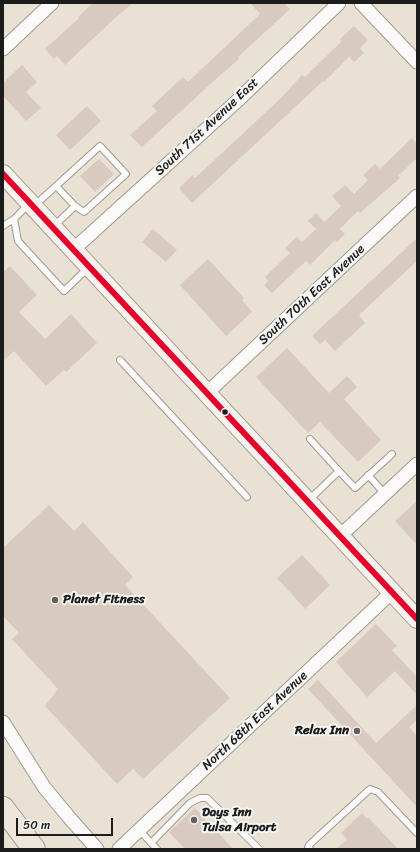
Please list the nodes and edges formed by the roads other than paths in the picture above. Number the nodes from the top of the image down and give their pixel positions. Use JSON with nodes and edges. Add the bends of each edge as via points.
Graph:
{"nodes":[{"id":1,"x":52,"y":3,"type":"edge"},
{"id":2,"x":339,"y":3,"type":"edge"},
{"id":3,"x":361,"y":3,"type":"edge"},
{"id":4,"x":3,"y":49,"type":"edge"},
{"id":5,"x":417,"y":62,"type":"edge"},
{"id":6,"x":3,"y":174,"type":"edge"},
{"id":7,"x":56,"y":186,"type":"junction"},
{"id":8,"x":417,"y":196,"type":"edge"},
{"id":9,"x":32,"y":205,"type":"junction"},
{"id":10,"x":75,"y":206,"type":"junction"},
{"id":11,"x":14,"y":219,"type":"junction"},
{"id":12,"x":3,"y":226,"type":"edge"},
{"id":13,"x":52,"y":227,"type":"junction"},
{"id":14,"x":74,"y":249,"type":"junction"},
{"id":15,"x":90,"y":267,"type":"junction"},
{"id":16,"x":120,"y":360,"type":"dead end"},
{"id":17,"x":207,"y":393,"type":"junction"},
{"id":18,"x":310,"y":439,"type":"dead end"},
{"id":19,"x":392,"y":454,"type":"dead end"},
{"id":20,"x":417,"y":464,"type":"edge"},
{"id":21,"x":339,"y":471,"type":"junction"},
{"id":22,"x":368,"y":475,"type":"junction"},
{"id":23,"x":385,"y":494,"type":"junction"},
{"id":24,"x":247,"y":497,"type":"dead end"},
{"id":25,"x":308,"y":501,"type":"junction"},
{"id":26,"x":340,"y":536,"type":"junction"},
{"id":27,"x":392,"y":592,"type":"junction"},
{"id":28,"x":417,"y":618,"type":"edge"},
{"id":29,"x":3,"y":722,"type":"edge"},
{"id":30,"x":3,"y":808,"type":"edge"},
{"id":31,"x":139,"y":830,"type":"junction"},
{"id":32,"x":417,"y":833,"type":"edge"},
{"id":33,"x":151,"y":842,"type":"junction"},
{"id":34,"x":34,"y":849,"type":"edge"},
{"id":35,"x":97,"y":849,"type":"edge"},
{"id":36,"x":119,"y":849,"type":"edge"},
{"id":37,"x":157,"y":849,"type":"edge"},
{"id":38,"x":259,"y":849,"type":"edge"},
{"id":39,"x":310,"y":849,"type":"edge"}],
"edges":[{"from":1,"to":4,"type":"street"},
{"from":2,"to":14,"type":"street","name":"South 71st Avenue East","via":[[236,102]]},
{"from":3,"to":5,"type":"street"},
{"from":6,"to":9,"type":"main road"},
{"from":7,"to":9,"type":"lane"},
{"from":7,"to":10,"type":"lane"},
{"from":7,"to":10,"type":"lane","via":[[100,146],[126,174],[84,212]]},
{"from":8,"to":17,"type":"street","name":"South 70th East Avenue"},
{"from":9,"to":11,"type":"lane"},
{"from":9,"to":13,"type":"main road"},
{"from":10,"to":13,"type":"lane"},
{"from":11,"to":12,"type":"lane"},
{"from":11,"to":15,"type":"lane","via":[[18,241],[64,291]]},
{"from":13,"to":14,"type":"main road"},
{"from":14,"to":15,"type":"main road"},
{"from":15,"to":17,"type":"main road"},
{"from":16,"to":24,"type":"lane"},
{"from":17,"to":25,"type":"main road"},
{"from":18,"to":21,"type":"lane"},
{"from":19,"to":22,"type":"lane"},
{"from":20,"to":23,"type":"street"},
{"from":21,"to":22,"type":"lane","via":[[355,488]]},
{"from":21,"to":25,"type":"lane"},
{"from":22,"to":23,"type":"lane"},
{"from":23,"to":26,"type":"street"},
{"from":25,"to":26,"type":"main road"},
{"from":26,"to":27,"type":"main road"},
{"from":27,"to":28,"type":"main road"},
{"from":27,"to":31,"type":"street","name":"North 68th East Avenue"},
{"from":29,"to":35,"type":"street","via":[[44,787]]},
{"from":30,"to":34,"type":"highway"},
{"from":31,"to":33,"type":"lane"},
{"from":31,"to":36,"type":"street","name":"North 68th East Avenue"},
{"from":32,"to":39,"type":"lane","via":[[378,792],[370,789],[309,845]]},
{"from":33,"to":37,"type":"lane"},
{"from":33,"to":38,"type":"lane","via":[[190,802],[207,798]]}]}
